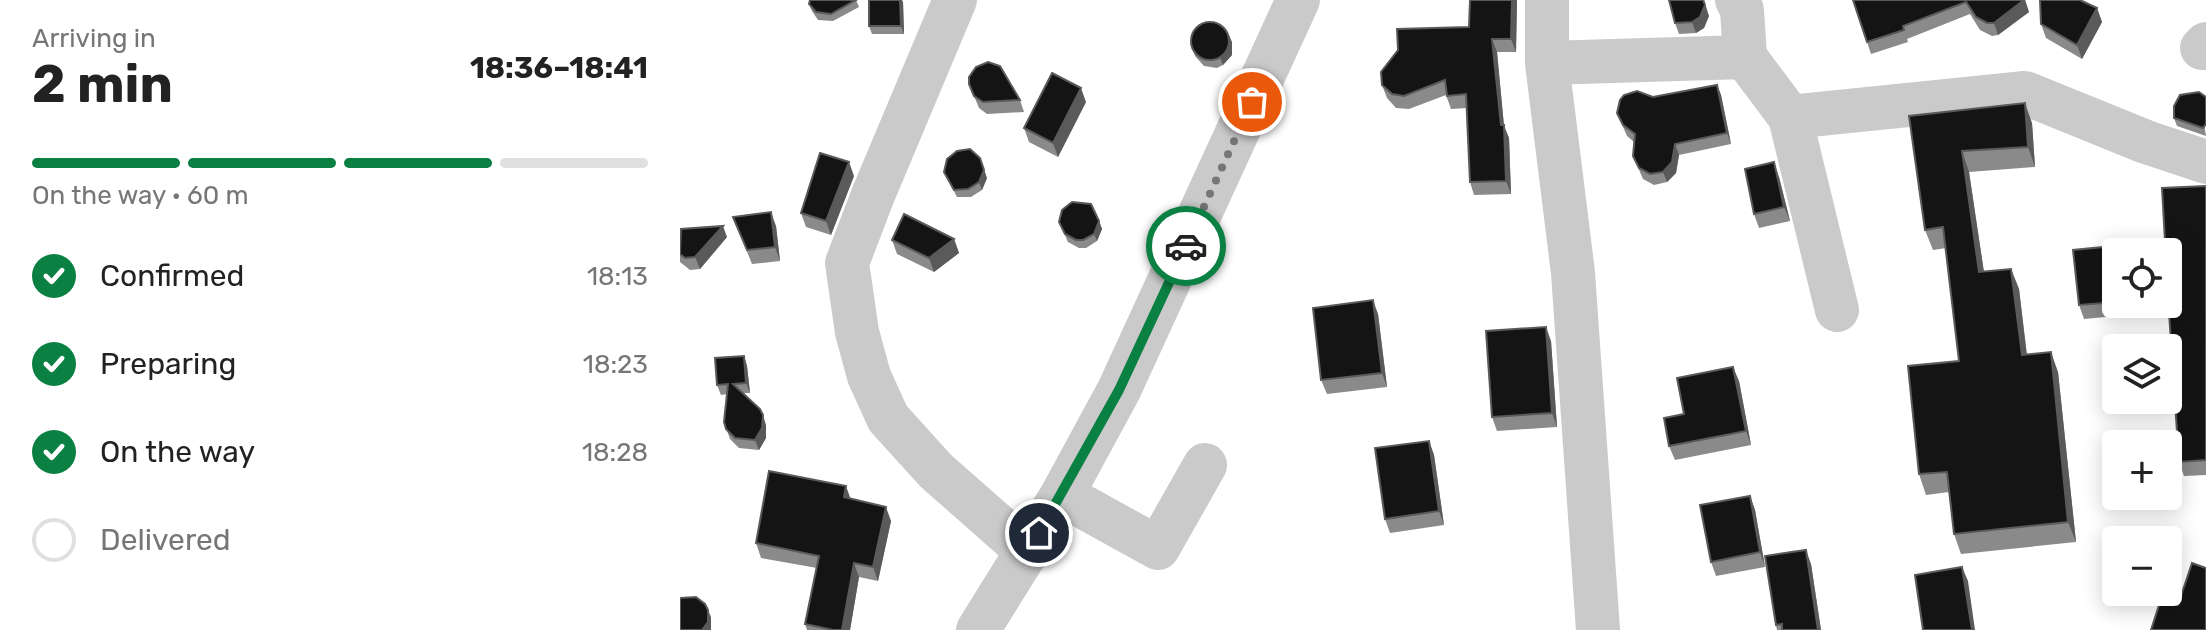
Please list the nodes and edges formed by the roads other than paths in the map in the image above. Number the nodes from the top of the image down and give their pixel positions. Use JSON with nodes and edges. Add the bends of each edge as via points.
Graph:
{"nodes":[{"id":1,"x":955,"y":0,"type":"edge"},
{"id":2,"x":1298,"y":0,"type":"edge"},
{"id":3,"x":1547,"y":0,"type":"edge"},
{"id":4,"x":1737,"y":0,"type":"edge"},
{"id":5,"x":1745,"y":57,"type":"junction"},
{"id":6,"x":1547,"y":63,"type":"junction"},
{"id":7,"x":1790,"y":117,"type":"junction"},
{"id":8,"x":2206,"y":162,"type":"edge"},
{"id":9,"x":1837,"y":310,"type":"dead end"},
{"id":10,"x":1205,"y":465,"type":"dead end"},
{"id":11,"x":1062,"y":495,"type":"junction"},
{"id":12,"x":1028,"y":552,"type":"junction"},
{"id":13,"x":978,"y":630,"type":"edge"},
{"id":14,"x":1598,"y":630,"type":"edge"}],
"edges":[{"from":1,"to":12,"type":"street","via":[[847,263],[857,332],[888,418],[936,471]]},
{"from":2,"to":11,"type":"street","via":[[1119,390]]},
{"from":3,"to":6,"type":"street"},
{"from":4,"to":5,"type":"street"},
{"from":5,"to":6,"type":"street"},
{"from":5,"to":7,"type":"street"},
{"from":6,"to":14,"type":"street","via":[[1573,273]]},
{"from":7,"to":8,"type":"street","via":[[2025,93]]},
{"from":7,"to":9,"type":"street"},
{"from":10,"to":11,"type":"street","via":[[1158,548]]},
{"from":11,"to":12,"type":"street"},
{"from":12,"to":13,"type":"street"}]}
